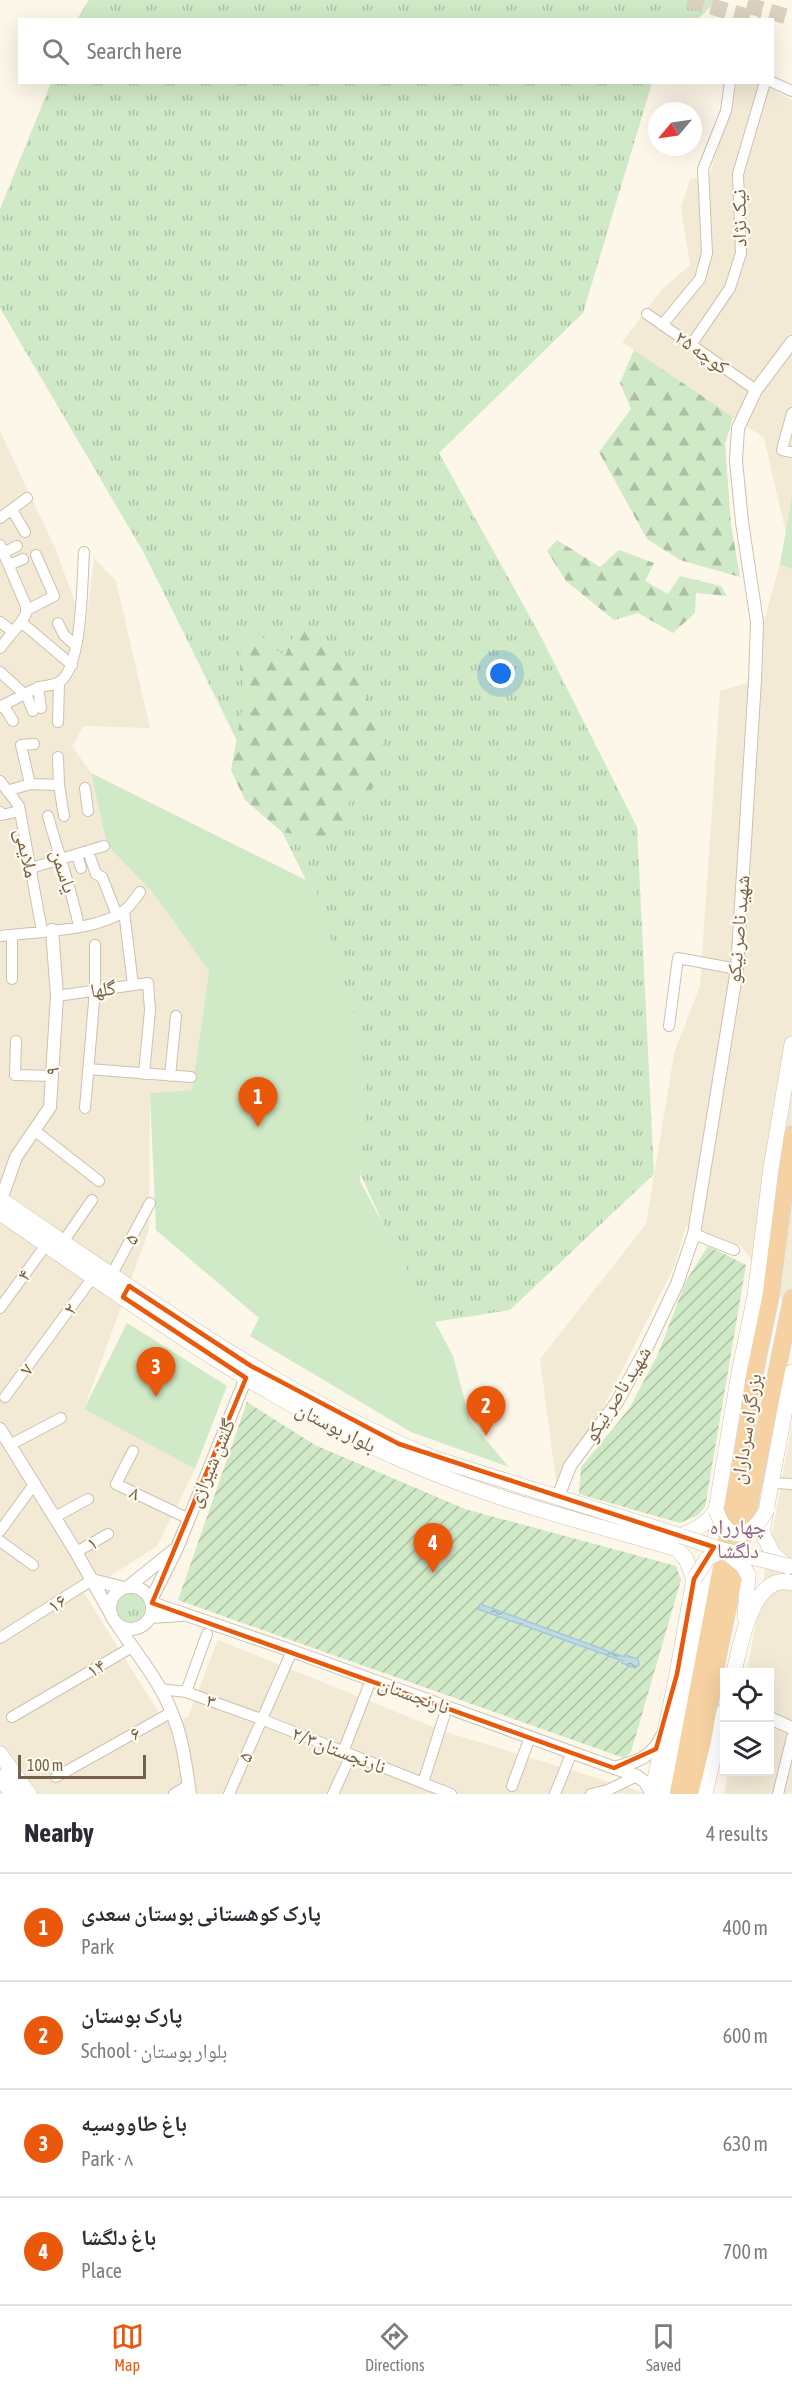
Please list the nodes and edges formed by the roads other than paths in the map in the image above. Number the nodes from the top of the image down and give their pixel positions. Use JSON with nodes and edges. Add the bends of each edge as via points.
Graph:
{"nodes":[{"id":1,"x":774,"y":83,"type":"edge"},
{"id":2,"x":730,"y":84,"type":"edge"},
{"id":3,"x":764,"y":84,"type":"edge"},
{"id":4,"x":792,"y":91,"type":"edge"},
{"id":5,"x":647,"y":315,"type":"dead end"},
{"id":6,"x":662,"y":325,"type":"junction"},
{"id":7,"x":792,"y":342,"type":"edge"},
{"id":8,"x":691,"y":345,"type":"junction"},
{"id":9,"x":756,"y":390,"type":"junction"},
{"id":10,"x":792,"y":413,"type":"edge"},
{"id":11,"x":792,"y":452,"type":"edge"},
{"id":12,"x":27,"y":498,"type":"dead end"},
{"id":13,"x":12,"y":510,"type":"junction"},
{"id":14,"x":0,"y":518,"type":"edge"},
{"id":15,"x":25,"y":531,"type":"dead end"},
{"id":16,"x":17,"y":546,"type":"dead end"},
{"id":17,"x":2,"y":549,"type":"edge"},
{"id":18,"x":84,"y":552,"type":"dead end"},
{"id":19,"x":36,"y":555,"type":"dead end"},
{"id":20,"x":23,"y":559,"type":"dead end"},
{"id":21,"x":9,"y":565,"type":"junction"},
{"id":22,"x":27,"y":610,"type":"junction"},
{"id":23,"x":0,"y":622,"type":"edge"},
{"id":24,"x":21,"y":622,"type":"junction"},
{"id":25,"x":58,"y":623,"type":"dead end"},
{"id":26,"x":12,"y":632,"type":"junction"},
{"id":27,"x":76,"y":646,"type":"junction"},
{"id":28,"x":0,"y":648,"type":"edge"},
{"id":29,"x":72,"y":665,"type":"junction"},
{"id":30,"x":0,"y":672,"type":"edge"},
{"id":31,"x":59,"y":682,"type":"junction"},
{"id":32,"x":38,"y":687,"type":"junction"},
{"id":33,"x":24,"y":694,"type":"junction"},
{"id":34,"x":1,"y":706,"type":"edge"},
{"id":35,"x":13,"y":721,"type":"dead end"},
{"id":36,"x":58,"y":722,"type":"dead end"},
{"id":37,"x":33,"y":744,"type":"dead end"},
{"id":38,"x":58,"y":758,"type":"dead end"},
{"id":39,"x":0,"y":781,"type":"edge"},
{"id":40,"x":30,"y":784,"type":"junction"},
{"id":41,"x":59,"y":785,"type":"junction"},
{"id":42,"x":85,"y":788,"type":"dead end"},
{"id":43,"x":8,"y":791,"type":"junction"},
{"id":44,"x":19,"y":811,"type":"junction"},
{"id":45,"x":0,"y":812,"type":"edge"},
{"id":46,"x":88,"y":812,"type":"dead end"},
{"id":47,"x":48,"y":816,"type":"dead end"},
{"id":48,"x":64,"y":816,"type":"dead end"},
{"id":49,"x":104,"y":846,"type":"dead end"},
{"id":50,"x":88,"y":851,"type":"junction"},
{"id":51,"x":77,"y":855,"type":"junction"},
{"id":52,"x":60,"y":860,"type":"junction"},
{"id":53,"x":31,"y":868,"type":"junction"},
{"id":54,"x":81,"y":868,"type":"dead end"},
{"id":55,"x":140,"y":892,"type":"dead end"},
{"id":56,"x":121,"y":913,"type":"junction"},
{"id":57,"x":79,"y":927,"type":"junction"},
{"id":58,"x":47,"y":931,"type":"junction"},
{"id":59,"x":12,"y":935,"type":"junction"},
{"id":60,"x":0,"y":936,"type":"edge"},
{"id":61,"x":94,"y":945,"type":"dead end"},
{"id":62,"x":737,"y":969,"type":"junction"},
{"id":63,"x":12,"y":980,"type":"dead end"},
{"id":64,"x":133,"y":986,"type":"junction"},
{"id":65,"x":96,"y":990,"type":"junction"},
{"id":66,"x":57,"y":996,"type":"junction"},
{"id":67,"x":176,"y":1016,"type":"dead end"},
{"id":68,"x":669,"y":1026,"type":"dead end"},
{"id":69,"x":16,"y":1041,"type":"dead end"},
{"id":70,"x":792,"y":1044,"type":"edge"},
{"id":71,"x":88,"y":1069,"type":"junction"},
{"id":72,"x":144,"y":1074,"type":"junction"},
{"id":73,"x":52,"y":1076,"type":"junction"},
{"id":74,"x":170,"y":1076,"type":"junction"},
{"id":75,"x":191,"y":1077,"type":"dead end"},
{"id":76,"x":85,"y":1108,"type":"dead end"},
{"id":77,"x":34,"y":1130,"type":"junction"},
{"id":78,"x":792,"y":1134,"type":"edge"},
{"id":79,"x":778,"y":1169,"type":"junction"},
{"id":80,"x":99,"y":1181,"type":"dead end"},
{"id":81,"x":92,"y":1200,"type":"dead end"},
{"id":82,"x":150,"y":1203,"type":"dead end"},
{"id":83,"x":1,"y":1208,"type":"edge"},
{"id":84,"x":694,"y":1234,"type":"junction"},
{"id":85,"x":63,"y":1242,"type":"junction"},
{"id":86,"x":46,"y":1245,"type":"junction"},
{"id":87,"x":735,"y":1250,"type":"dead end"},
{"id":88,"x":112,"y":1274,"type":"junction"},
{"id":89,"x":93,"y":1277,"type":"junction"},
{"id":90,"x":126,"y":1291,"type":"junction"},
{"id":91,"x":792,"y":1298,"type":"edge"},
{"id":92,"x":1,"y":1307,"type":"edge"},
{"id":93,"x":47,"y":1341,"type":"joint"},
{"id":94,"x":249,"y":1372,"type":"junction"},
{"id":95,"x":792,"y":1372,"type":"edge"},
{"id":96,"x":5,"y":1397,"type":"dead end"},
{"id":97,"x":61,"y":1418,"type":"dead end"},
{"id":98,"x":0,"y":1429,"type":"edge"},
{"id":99,"x":10,"y":1445,"type":"junction"},
{"id":100,"x":744,"y":1445,"type":"junction"},
{"id":101,"x":397,"y":1450,"type":"junction"},
{"id":102,"x":133,"y":1451,"type":"dead end"},
{"id":103,"x":35,"y":1483,"type":"junction"},
{"id":104,"x":772,"y":1483,"type":"junction"},
{"id":105,"x":792,"y":1484,"type":"edge"},
{"id":106,"x":558,"y":1497,"type":"junction"},
{"id":107,"x":88,"y":1499,"type":"dead end"},
{"id":108,"x":767,"y":1509,"type":"junction"},
{"id":109,"x":716,"y":1510,"type":"junction"},
{"id":110,"x":55,"y":1517,"type":"junction"},
{"id":111,"x":187,"y":1518,"type":"junction"},
{"id":112,"x":0,"y":1531,"type":"edge"},
{"id":113,"x":108,"y":1534,"type":"dead end"},
{"id":114,"x":681,"y":1536,"type":"junction"},
{"id":115,"x":0,"y":1541,"type":"edge"},
{"id":116,"x":177,"y":1548,"type":"junction"},
{"id":117,"x":723,"y":1550,"type":"junction"},
{"id":118,"x":76,"y":1552,"type":"junction"},
{"id":119,"x":33,"y":1565,"type":"dead end"},
{"id":120,"x":789,"y":1574,"type":"edge"},
{"id":121,"x":694,"y":1579,"type":"junction"},
{"id":122,"x":92,"y":1580,"type":"junction"},
{"id":123,"x":126,"y":1587,"type":"junction"},
{"id":124,"x":152,"y":1602,"type":"junction"},
{"id":125,"x":189,"y":1615,"type":"junction"},
{"id":126,"x":150,"y":1617,"type":"junction"},
{"id":127,"x":114,"y":1619,"type":"junction"},
{"id":128,"x":744,"y":1626,"type":"junction"},
{"id":129,"x":139,"y":1628,"type":"junction"},
{"id":130,"x":207,"y":1634,"type":"dead end"},
{"id":131,"x":0,"y":1638,"type":"edge"},
{"id":132,"x":134,"y":1651,"type":"junction"},
{"id":133,"x":292,"y":1651,"type":"junction"},
{"id":134,"x":735,"y":1668,"type":"edge"},
{"id":135,"x":371,"y":1680,"type":"junction"},
{"id":136,"x":160,"y":1689,"type":"junction"},
{"id":137,"x":186,"y":1692,"type":"junction"},
{"id":138,"x":447,"y":1707,"type":"junction"},
{"id":139,"x":172,"y":1712,"type":"junction"},
{"id":140,"x":12,"y":1717,"type":"dead end"},
{"id":141,"x":261,"y":1719,"type":"junction"},
{"id":142,"x":774,"y":1720,"type":"edge"},
{"id":143,"x":722,"y":1722,"type":"edge"},
{"id":144,"x":792,"y":1728,"type":"edge"},
{"id":145,"x":663,"y":1734,"type":"junction"},
{"id":146,"x":530,"y":1737,"type":"junction"},
{"id":147,"x":792,"y":1737,"type":"edge"},
{"id":148,"x":572,"y":1752,"type":"junction"},
{"id":149,"x":347,"y":1753,"type":"junction"},
{"id":150,"x":0,"y":1754,"type":"edge"},
{"id":151,"x":614,"y":1768,"type":"junction"},
{"id":152,"x":720,"y":1772,"type":"edge"},
{"id":153,"x":638,"y":1776,"type":"junction"},
{"id":154,"x":0,"y":1777,"type":"edge"},
{"id":155,"x":56,"y":1777,"type":"dead end"},
{"id":156,"x":512,"y":1786,"type":"dead end"},
{"id":157,"x":426,"y":1787,"type":"edge"},
{"id":158,"x":189,"y":1789,"type":"edge"},
{"id":159,"x":557,"y":1791,"type":"edge"},
{"id":160,"x":12,"y":1794,"type":"edge"},
{"id":161,"x":30,"y":1794,"type":"edge"},
{"id":162,"x":174,"y":1794,"type":"edge"},
{"id":163,"x":229,"y":1794,"type":"edge"},
{"id":164,"x":333,"y":1794,"type":"edge"},
{"id":165,"x":451,"y":1794,"type":"edge"},
{"id":166,"x":591,"y":1794,"type":"edge"},
{"id":167,"x":652,"y":1794,"type":"edge"},
{"id":168,"x":662,"y":1794,"type":"edge"},
{"id":169,"x":678,"y":1794,"type":"edge"},
{"id":170,"x":690,"y":1794,"type":"edge"},
{"id":171,"x":705,"y":1794,"type":"edge"},
{"id":172,"x":715,"y":1794,"type":"edge"},
{"id":173,"x":778,"y":1794,"type":"edge"}],
"edges":[{"from":1,"to":4,"type":"street"},
{"from":2,"to":6,"type":"street","via":[[726,111],[703,169],[707,253],[700,279]]},
{"from":3,"to":8,"type":"street","name":"نیک نژاد","via":[[738,174],[741,253],[730,288]]},
{"from":5,"to":6,"type":"street","name":"کوچه ۲۵"},
{"from":6,"to":8,"type":"street","name":"کوچه ۲۵"},
{"from":7,"to":9,"type":"street","name":"شهید ناصر نیکو"},
{"from":8,"to":9,"type":"street","name":"کوچه ۲۵"},
{"from":9,"to":62,"type":"street","name":"شهید ناصر نیکو","via":[[738,428],[736,461],[757,622]]},
{"from":10,"to":11,"type":"street","via":[[782,450]]},
{"from":12,"to":13,"type":"street"},
{"from":13,"to":14,"type":"street"},
{"from":13,"to":15,"type":"street"},
{"from":16,"to":17,"type":"street"},
{"from":17,"to":21,"type":"street"},
{"from":18,"to":27,"type":"street"},
{"from":19,"to":22,"type":"street","via":[[54,596]]},
{"from":20,"to":21,"type":"street"},
{"from":21,"to":22,"type":"street"},
{"from":22,"to":24,"type":"street"},
{"from":23,"to":26,"type":"street"},
{"from":24,"to":26,"type":"street"},
{"from":24,"to":29,"type":"street"},
{"from":25,"to":27,"type":"street"},
{"from":26,"to":28,"type":"street"},
{"from":27,"to":29,"type":"street"},
{"from":29,"to":31,"type":"street"},
{"from":30,"to":33,"type":"street"},
{"from":31,"to":32,"type":"street"},
{"from":31,"to":36,"type":"street"},
{"from":32,"to":33,"type":"street"},
{"from":32,"to":33,"type":"street","via":[[37,710]]},
{"from":33,"to":34,"type":"street"},
{"from":34,"to":35,"type":"street"},
{"from":37,"to":40,"type":"street","via":[[21,745]]},
{"from":38,"to":41,"type":"street"},
{"from":39,"to":43,"type":"street","name":"ملایمی"},
{"from":40,"to":41,"type":"street"},
{"from":40,"to":43,"type":"street"},
{"from":41,"to":48,"type":"street"},
{"from":42,"to":46,"type":"street"},
{"from":43,"to":44,"type":"street","name":"ملایمی"},
{"from":44,"to":45,"type":"street","via":[[2,815]]},
{"from":44,"to":53,"type":"street","name":"ملایمی"},
{"from":47,"to":52,"type":"street","name":"یاسمن"},
{"from":49,"to":50,"type":"street"},
{"from":50,"to":51,"type":"street"},
{"from":50,"to":56,"type":"street","via":[[96,874],[102,877]]},
{"from":51,"to":52,"type":"street"},
{"from":51,"to":54,"type":"street"},
{"from":52,"to":53,"type":"street"},
{"from":52,"to":57,"type":"street","name":"یاسمن"},
{"from":53,"to":58,"type":"street","name":"ملایمی"},
{"from":55,"to":56,"type":"street"},
{"from":56,"to":57,"type":"street"},
{"from":56,"to":64,"type":"street"},
{"from":57,"to":58,"type":"street"},
{"from":58,"to":59,"type":"street"},
{"from":58,"to":66,"type":"street","name":"۹"},
{"from":59,"to":60,"type":"street"},
{"from":59,"to":63,"type":"street"},
{"from":61,"to":65,"type":"street"},
{"from":62,"to":68,"type":"street","via":[[678,958]]},
{"from":62,"to":84,"type":"street","name":"شهید ناصر نیکو"},
{"from":64,"to":65,"type":"street","name":"گلها"},
{"from":64,"to":72,"type":"street","name":"گلها","via":[[148,983],[150,1010]]},
{"from":65,"to":66,"type":"street","name":"گلها"},
{"from":65,"to":71,"type":"street"},
{"from":66,"to":73,"type":"street","name":"۹"},
{"from":67,"to":74,"type":"street"},
{"from":69,"to":73,"type":"street","via":[[15,1075]]},
{"from":70,"to":79,"type":"main road"},
{"from":71,"to":72,"type":"street"},
{"from":71,"to":76,"type":"street"},
{"from":72,"to":74,"type":"street"},
{"from":73,"to":77,"type":"street","name":"۹","via":[[50,1107]]},
{"from":74,"to":75,"type":"street"},
{"from":77,"to":80,"type":"street"},
{"from":77,"to":83,"type":"street","name":"۹","via":[[16,1157]]},
{"from":78,"to":79,"type":"highway","name":"بزرگراه سرداران"},
{"from":79,"to":100,"type":"highway","name":"بزرگراه سرداران","via":[[770,1299]]},
{"from":79,"to":109,"type":"main road"},
{"from":81,"to":85,"type":"street"},
{"from":82,"to":88,"type":"street","name":"۵"},
{"from":83,"to":85,"type":"main road","name":"بلوار بوستان"},
{"from":83,"to":86,"type":"main road","name":"بلوار بوستان"},
{"from":84,"to":87,"type":"street"},
{"from":84,"to":106,"type":"street","name":"شهید ناصر نیکو","via":[[677,1284],[646,1349],[617,1402],[570,1466]]},
{"from":85,"to":88,"type":"main road","name":"بلوار بوستان"},
{"from":86,"to":89,"type":"main road","name":"بلوار بوستان"},
{"from":86,"to":92,"type":"street","name":"۴"},
{"from":88,"to":90,"type":"main road","name":"بلوار بوستان"},
{"from":89,"to":90,"type":"main road","name":"بلوار بوستان"},
{"from":89,"to":93,"type":"street","name":"۲"},
{"from":90,"to":94,"type":"main road","name":"بلوار بوستان"},
{"from":91,"to":170,"type":"highway","name":"بزرگراه سرداران"},
{"from":93,"to":96,"type":"street","name":"۷"},
{"from":94,"to":101,"type":"main road","name":"بلوار بوستان","via":[[320,1421]]},
{"from":94,"to":111,"type":"street","name":"گلشن شیرازی"},
{"from":95,"to":104,"type":"main road"},
{"from":97,"to":99,"type":"street"},
{"from":98,"to":99,"type":"street"},
{"from":99,"to":103,"type":"street"},
{"from":100,"to":168,"type":"main road","via":[[724,1491]]},
{"from":100,"to":169,"type":"highway","name":"بزرگراه سرداران"},
{"from":101,"to":106,"type":"main road","name":"بلوار بوستان"},
{"from":101,"to":121,"type":"main road","name":"بلوار بوستان","via":[[472,1487],[677,1549]]},
{"from":102,"to":111,"type":"street","name":"۸","via":[[116,1484]]},
{"from":103,"to":110,"type":"street"},
{"from":103,"to":112,"type":"street"},
{"from":104,"to":105,"type":"street"},
{"from":104,"to":108,"type":"main road"},
{"from":106,"to":114,"type":"main road","name":"بلوار بوستان"},
{"from":107,"to":110,"type":"street"},
{"from":108,"to":109,"type":"main road","bridge":true,"via":[[756,1527],[741,1534],[724,1526]]},
{"from":108,"to":120,"type":"main road","via":[[762,1532]]},
{"from":109,"to":114,"type":"main road","via":[[710,1520]]},
{"from":110,"to":118,"type":"street"},
{"from":111,"to":116,"type":"street","name":"گلشن شیرازی"},
{"from":113,"to":118,"type":"street","name":"۱"},
{"from":114,"to":117,"type":"main road","name":"بلوار بوستان","bridge":true},
{"from":115,"to":119,"type":"street"},
{"from":116,"to":123,"type":"street"},
{"from":116,"to":124,"type":"street","name":"گلشن شیرازی"},
{"from":117,"to":120,"type":"main road","name":"بلوار بوستان","bridge":true},
{"from":117,"to":121,"type":"main road","bridge":true,"via":[[707,1559]]},
{"from":117,"to":128,"type":"main road","bridge":true,"via":[[748,1575]]},
{"from":118,"to":122,"type":"street"},
{"from":120,"to":128,"type":"main road","via":[[765,1589]]},
{"from":121,"to":145,"type":"main road"},
{"from":122,"to":123,"type":"street"},
{"from":122,"to":127,"type":"street"},
{"from":122,"to":131,"type":"street","name":"۱۶"},
{"from":123,"to":124,"type":"street","via":[[142,1589]]},
{"from":123,"to":127,"type":"street","via":[[111,1602]]},
{"from":124,"to":125,"type":"street","name":"نارنجستان"},
{"from":124,"to":126,"type":"street"},
{"from":125,"to":126,"type":"street"},
{"from":125,"to":133,"type":"street","name":"نارنجستان"},
{"from":126,"to":129,"type":"street"},
{"from":127,"to":129,"type":"street","via":[[127,1629]]},
{"from":127,"to":132,"type":"street"},
{"from":128,"to":134,"type":"main road"},
{"from":129,"to":132,"type":"street"},
{"from":130,"to":137,"type":"street"},
{"from":132,"to":136,"type":"street"},
{"from":132,"to":140,"type":"street","name":"۱۴"},
{"from":133,"to":135,"type":"street","name":"نارنجستان"},
{"from":133,"to":141,"type":"street","name":"۵"},
{"from":135,"to":138,"type":"street","name":"نارنجستان"},
{"from":135,"to":149,"type":"street"},
{"from":136,"to":137,"type":"street","name":"۳"},
{"from":136,"to":139,"type":"street"},
{"from":137,"to":141,"type":"street","name":"۳"},
{"from":138,"to":146,"type":"street","name":"نارنجستان"},
{"from":138,"to":157,"type":"street"},
{"from":139,"to":155,"type":"street","name":"۶"},
{"from":139,"to":158,"type":"street","via":[[182,1742]]},
{"from":141,"to":149,"type":"street","name":"۲/۳نارنجستان"},
{"from":141,"to":163,"type":"street","name":"۵"},
{"from":142,"to":144,"type":"street"},
{"from":143,"to":171,"type":"main road"},
{"from":145,"to":151,"type":"street","via":[[656,1749],[638,1761]]},
{"from":145,"to":167,"type":"main road"},
{"from":146,"to":148,"type":"street","name":"نارنجستان"},
{"from":146,"to":156,"type":"street"},
{"from":147,"to":173,"type":"street"},
{"from":148,"to":151,"type":"street","name":"نارنجستان"},
{"from":148,"to":159,"type":"street"},
{"from":149,"to":157,"type":"street","name":"۲/۳نارنجستان"},
{"from":149,"to":164,"type":"street"},
{"from":150,"to":161,"type":"main road"},
{"from":151,"to":153,"type":"street","name":"نارنجستان"},
{"from":152,"to":172,"type":"main road"},
{"from":153,"to":166,"type":"street"},
{"from":153,"to":167,"type":"street"},
{"from":154,"to":160,"type":"main road"},
{"from":157,"to":165,"type":"street","name":"۲/۳نارنجستان"},
{"from":158,"to":162,"type":"street"}]}
